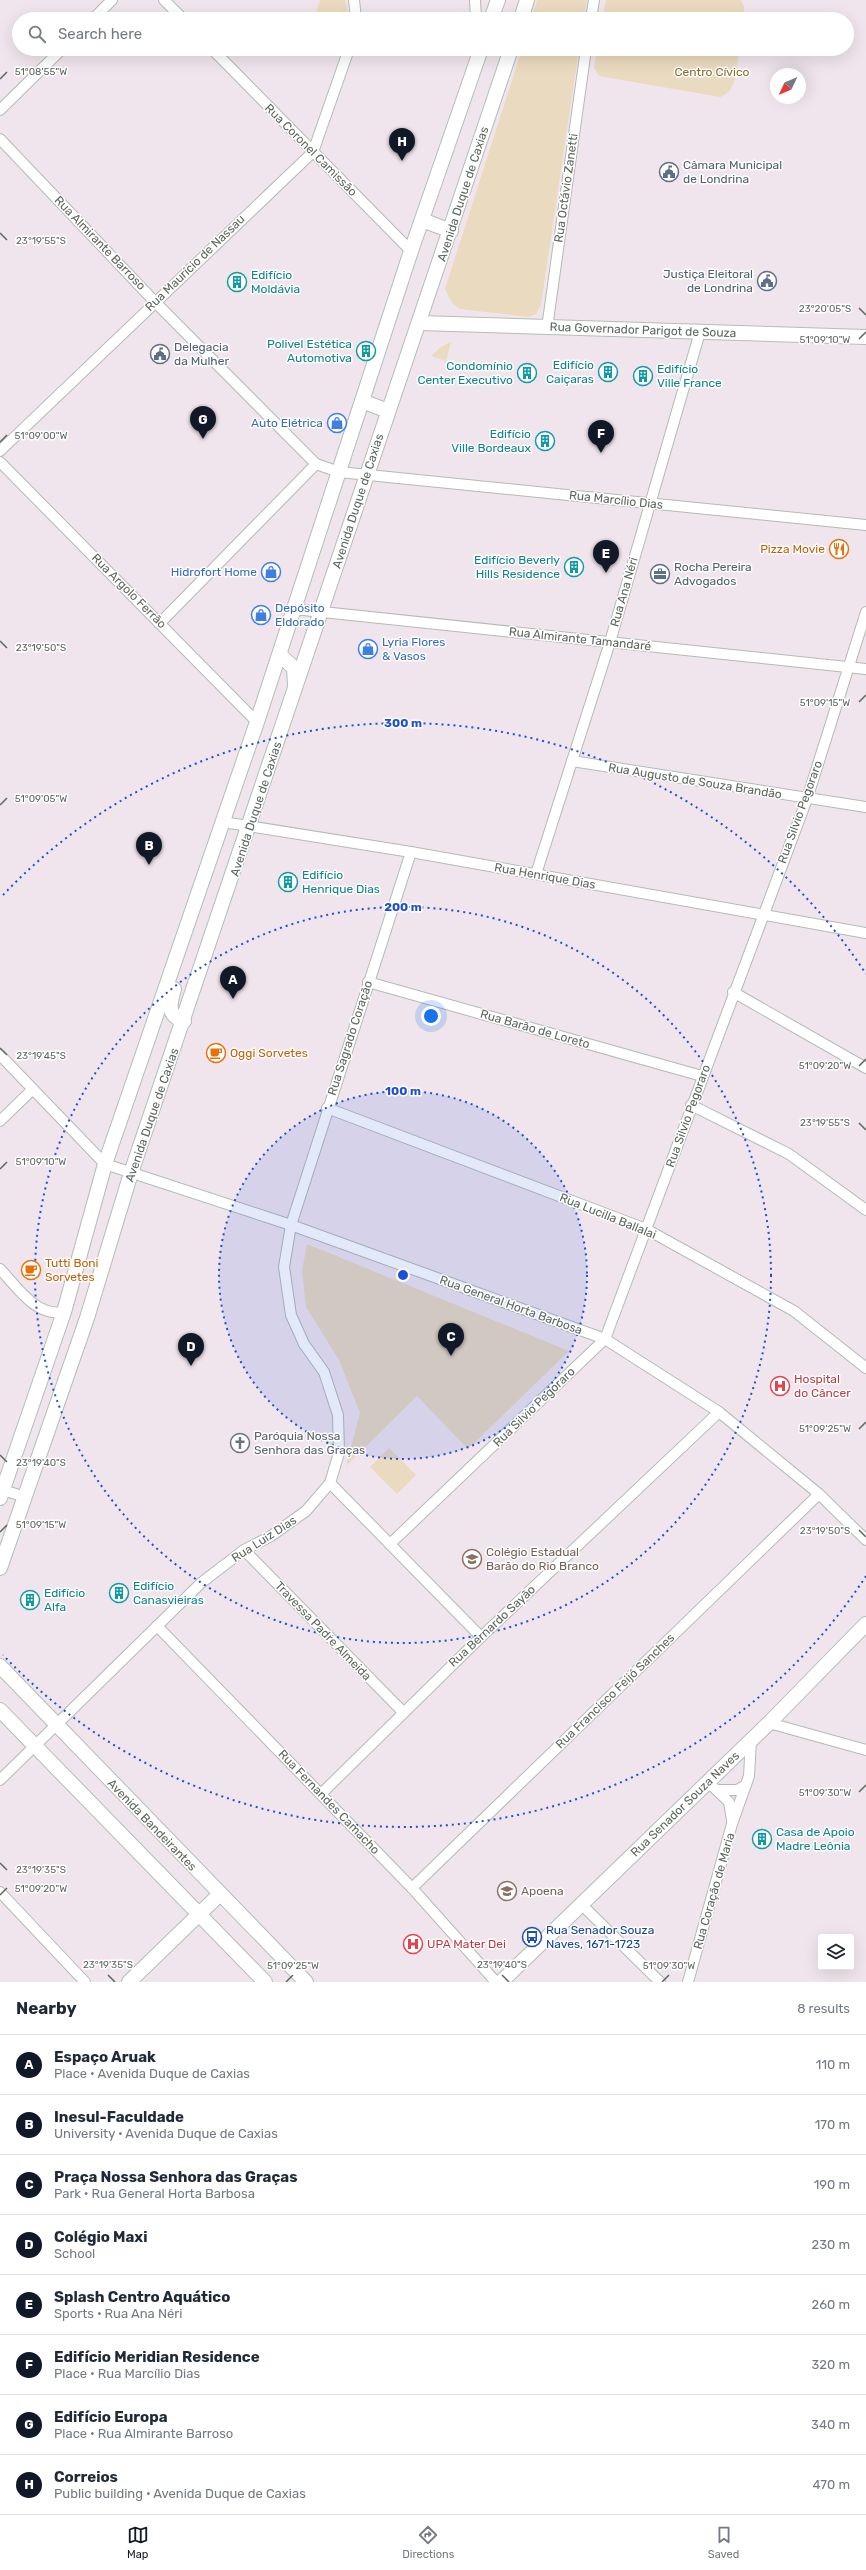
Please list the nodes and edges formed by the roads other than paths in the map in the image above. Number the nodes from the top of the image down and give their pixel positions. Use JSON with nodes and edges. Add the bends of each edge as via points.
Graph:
{"nodes":[{"id":1,"x":112,"y":0,"type":"edge"},
{"id":2,"x":354,"y":0,"type":"edge"},
{"id":3,"x":475,"y":0,"type":"edge"},
{"id":4,"x":498,"y":0,"type":"edge"},
{"id":5,"x":527,"y":0,"type":"edge"},
{"id":6,"x":594,"y":0,"type":"edge"},
{"id":7,"x":170,"y":2,"type":"edge"},
{"id":8,"x":100,"y":12,"type":"edge"},
{"id":9,"x":178,"y":12,"type":"edge"},
{"id":10,"x":355,"y":12,"type":"edge"},
{"id":11,"x":476,"y":12,"type":"edge"},
{"id":12,"x":494,"y":12,"type":"edge"},
{"id":13,"x":523,"y":12,"type":"edge"},
{"id":14,"x":592,"y":12,"type":"edge"},
{"id":15,"x":55,"y":56,"type":"edge"},
{"id":16,"x":219,"y":56,"type":"edge"},
{"id":17,"x":347,"y":56,"type":"edge"},
{"id":18,"x":478,"y":56,"type":"edge"},
{"id":19,"x":509,"y":56,"type":"edge"},
{"id":20,"x":585,"y":56,"type":"edge"},
{"id":21,"x":0,"y":110,"type":"edge"},
{"id":22,"x":0,"y":139,"type":"edge"},
{"id":23,"x":313,"y":152,"type":"junction"},
{"id":24,"x":422,"y":220,"type":"junction"},
{"id":25,"x":451,"y":231,"type":"junction"},
{"id":26,"x":411,"y":251,"type":"junction"},
{"id":27,"x":155,"y":302,"type":"junction"},
{"id":28,"x":419,"y":323,"type":"junction"},
{"id":29,"x":547,"y":328,"type":"junction"},
{"id":30,"x":700,"y":332,"type":"junction"},
{"id":31,"x":866,"y":337,"type":"edge"},
{"id":32,"x":362,"y":401,"type":"junction"},
{"id":33,"x":388,"y":411,"type":"junction"},
{"id":34,"x":0,"y":451,"type":"edge"},
{"id":35,"x":0,"y":462,"type":"edge"},
{"id":36,"x":316,"y":464,"type":"junction"},
{"id":37,"x":339,"y":472,"type":"junction"},
{"id":38,"x":366,"y":474,"type":"junction"},
{"id":39,"x":648,"y":503,"type":"junction"},
{"id":40,"x":866,"y":525,"type":"edge"},
{"id":41,"x":294,"y":609,"type":"junction"},
{"id":42,"x":321,"y":612,"type":"junction"},
{"id":43,"x":866,"y":612,"type":"edge"},
{"id":44,"x":160,"y":622,"type":"junction"},
{"id":45,"x":610,"y":642,"type":"junction"},
{"id":46,"x":280,"y":655,"type":"junction"},
{"id":47,"x":849,"y":667,"type":"junction"},
{"id":48,"x":866,"y":669,"type":"edge"},
{"id":49,"x":292,"y":698,"type":"junction"},
{"id":50,"x":257,"y":722,"type":"junction"},
{"id":51,"x":572,"y":761,"type":"junction"},
{"id":52,"x":807,"y":799,"type":"junction"},
{"id":53,"x":866,"y":807,"type":"edge"},
{"id":54,"x":223,"y":822,"type":"junction"},
{"id":55,"x":251,"y":825,"type":"junction"},
{"id":56,"x":411,"y":852,"type":"junction"},
{"id":57,"x":536,"y":874,"type":"junction"},
{"id":58,"x":762,"y":915,"type":"junction"},
{"id":59,"x":866,"y":933,"type":"edge"},
{"id":60,"x":182,"y":941,"type":"junction"},
{"id":61,"x":368,"y":982,"type":"junction"},
{"id":62,"x":733,"y":992,"type":"junction"},
{"id":63,"x":184,"y":1021,"type":"junction"},
{"id":64,"x":0,"y":1055,"type":"edge"},
{"id":65,"x":866,"y":1068,"type":"edge"},
{"id":66,"x":702,"y":1076,"type":"junction"},
{"id":67,"x":33,"y":1090,"type":"junction"},
{"id":68,"x":692,"y":1106,"type":"junction"},
{"id":69,"x":327,"y":1108,"type":"junction"},
{"id":70,"x":0,"y":1121,"type":"edge"},
{"id":71,"x":105,"y":1164,"type":"junction"},
{"id":72,"x":132,"y":1173,"type":"junction"},
{"id":73,"x":866,"y":1210,"type":"edge"},
{"id":74,"x":291,"y":1225,"type":"junction"},
{"id":75,"x":646,"y":1229,"type":"junction"},
{"id":76,"x":0,"y":1269,"type":"edge"},
{"id":77,"x":64,"y":1312,"type":"junction"},
{"id":78,"x":87,"y":1318,"type":"junction"},
{"id":79,"x":59,"y":1329,"type":"junction"},
{"id":80,"x":80,"y":1336,"type":"junction"},
{"id":81,"x":605,"y":1339,"type":"junction"},
{"id":82,"x":866,"y":1368,"type":"edge"},
{"id":83,"x":720,"y":1412,"type":"junction"},
{"id":84,"x":330,"y":1483,"type":"junction"},
{"id":85,"x":1,"y":1492,"type":"edge"},
{"id":86,"x":819,"y":1494,"type":"junction"},
{"id":87,"x":25,"y":1497,"type":"junction"},
{"id":88,"x":866,"y":1540,"type":"edge"},
{"id":89,"x":390,"y":1544,"type":"junction"},
{"id":90,"x":244,"y":1550,"type":"junction"},
{"id":91,"x":0,"y":1568,"type":"edge"},
{"id":92,"x":866,"y":1624,"type":"edge"},
{"id":93,"x":157,"y":1626,"type":"junction"},
{"id":94,"x":481,"y":1636,"type":"junction"},
{"id":95,"x":0,"y":1666,"type":"edge"},
{"id":96,"x":0,"y":1710,"type":"edge"},
{"id":97,"x":403,"y":1712,"type":"junction"},
{"id":98,"x":769,"y":1723,"type":"junction"},
{"id":99,"x":56,"y":1725,"type":"junction"},
{"id":100,"x":751,"y":1740,"type":"junction"},
{"id":101,"x":34,"y":1746,"type":"junction"},
{"id":102,"x":866,"y":1750,"type":"edge"},
{"id":103,"x":0,"y":1780,"type":"edge"},
{"id":104,"x":746,"y":1785,"type":"junction"},
{"id":105,"x":713,"y":1786,"type":"junction"},
{"id":106,"x":321,"y":1794,"type":"junction"},
{"id":107,"x":732,"y":1824,"type":"junction"},
{"id":108,"x":412,"y":1888,"type":"junction"},
{"id":109,"x":0,"y":1892,"type":"edge"},
{"id":110,"x":220,"y":1894,"type":"junction"},
{"id":111,"x":581,"y":1904,"type":"junction"},
{"id":112,"x":199,"y":1914,"type":"junction"},
{"id":113,"x":85,"y":1982,"type":"edge"},
{"id":114,"x":129,"y":1982,"type":"edge"},
{"id":115,"x":265,"y":1982,"type":"edge"},
{"id":116,"x":306,"y":1982,"type":"edge"},
{"id":117,"x":496,"y":1982,"type":"edge"},
{"id":118,"x":501,"y":1982,"type":"edge"},
{"id":119,"x":660,"y":1982,"type":"edge"},
{"id":120,"x":688,"y":1982,"type":"edge"}],
"edges":[{"from":1,"to":8,"type":"street"},
{"from":2,"to":10,"type":"street"},
{"from":3,"to":11,"type":"street"},
{"from":4,"to":12,"type":"main road"},
{"from":5,"to":13,"type":"main road"},
{"from":6,"to":14,"type":"street"},
{"from":7,"to":9,"type":"street"},
{"from":15,"to":21,"type":"street"},
{"from":16,"to":23,"type":"street","name":"Rua Coronel Camissão"},
{"from":17,"to":23,"type":"street","name":"Rua Maurício de Nassau"},
{"from":18,"to":24,"type":"main road"},
{"from":19,"to":25,"type":"main road","name":"Avenida Duque de Caxias"},
{"from":20,"to":29,"type":"street","name":"Rua Octávio Zanetti"},
{"from":22,"to":27,"type":"street","name":"Rua Almirante Barroso"},
{"from":23,"to":26,"type":"street","name":"Rua Coronel Camissão"},
{"from":23,"to":27,"type":"street","name":"Rua Maurício de Nassau"},
{"from":24,"to":25,"type":"main road"},
{"from":24,"to":26,"type":"main road"},
{"from":25,"to":28,"type":"main road","name":"Avenida Duque de Caxias"},
{"from":26,"to":32,"type":"main road"},
{"from":27,"to":34,"type":"street","name":"Rua Maurício de Nassau"},
{"from":27,"to":36,"type":"street","name":"Rua Almirante Barroso"},
{"from":28,"to":29,"type":"main road","name":"Rua Governador Parigot de Souza"},
{"from":28,"to":33,"type":"main road","name":"Avenida Duque de Caxias"},
{"from":29,"to":30,"type":"main road","name":"Rua Governador Parigot de Souza"},
{"from":30,"to":31,"type":"main road","name":"Rua Governador Parigot de Souza"},
{"from":30,"to":39,"type":"street","name":"Rua Ana Néri"},
{"from":32,"to":33,"type":"main road"},
{"from":32,"to":37,"type":"main road"},
{"from":33,"to":38,"type":"main road","name":"Avenida Duque de Caxias"},
{"from":35,"to":44,"type":"street","name":"Rua Argolo Ferrão"},
{"from":36,"to":37,"type":"street","name":"Rua Almirante Barroso"},
{"from":36,"to":44,"type":"street"},
{"from":37,"to":38,"type":"street","name":"Rua Almirante Barroso"},
{"from":37,"to":41,"type":"main road"},
{"from":38,"to":39,"type":"street","name":"Rua Marcílio Dias"},
{"from":38,"to":42,"type":"main road","name":"Avenida Duque de Caxias"},
{"from":39,"to":40,"type":"street","name":"Rua Marcílio Dias"},
{"from":39,"to":45,"type":"street","name":"Rua Ana Néri"},
{"from":41,"to":42,"type":"street","name":"Rua Almirante Tamandaré"},
{"from":41,"to":46,"type":"main road"},
{"from":42,"to":45,"type":"street","name":"Rua Almirante Tamandaré"},
{"from":42,"to":49,"type":"main road","name":"Avenida Duque de Caxias"},
{"from":43,"to":47,"type":"street","name":"Rua Silvio Pegoraro"},
{"from":44,"to":50,"type":"street","name":"Rua Argolo Ferrão"},
{"from":45,"to":47,"type":"street","name":"Rua Almirante Tamandaré"},
{"from":45,"to":51,"type":"street","name":"Rua Ana Néri"},
{"from":46,"to":49,"type":"main road","via":[[294,668],[296,676]]},
{"from":46,"to":50,"type":"main road"},
{"from":47,"to":48,"type":"street","name":"Rua Almirante Tamandaré"},
{"from":47,"to":52,"type":"street","name":"Rua Silvio Pegoraro"},
{"from":49,"to":55,"type":"main road","name":"Avenida Duque de Caxias"},
{"from":50,"to":54,"type":"main road"},
{"from":51,"to":52,"type":"street","name":"Rua Augusto de Souza Brandão"},
{"from":51,"to":57,"type":"street","name":"Rua Ana Néri"},
{"from":52,"to":53,"type":"street","name":"Rua Augusto de Souza Brandão"},
{"from":52,"to":58,"type":"street","name":"Rua Silvio Pegoraro"},
{"from":54,"to":55,"type":"street","name":"Rua Henrique Dias"},
{"from":54,"to":60,"type":"main road"},
{"from":55,"to":56,"type":"street","name":"Rua Henrique Dias"},
{"from":55,"to":63,"type":"main road","name":"Avenida Duque de Caxias"},
{"from":56,"to":57,"type":"street","name":"Rua Henrique Dias"},
{"from":56,"to":61,"type":"street","name":"Rua Sagrado Coração"},
{"from":57,"to":58,"type":"street","name":"Rua Henrique Dias"},
{"from":58,"to":59,"type":"street","name":"Rua Henrique Dias"},
{"from":58,"to":62,"type":"street","name":"Rua Silvio Pegoraro"},
{"from":60,"to":63,"type":"main road","via":[[177,978],[169,1007],[172,1014]]},
{"from":60,"to":71,"type":"main road"},
{"from":61,"to":66,"type":"street","name":"Rua Barão de Loreto"},
{"from":61,"to":69,"type":"street","name":"Rua Sagrado Coração"},
{"from":62,"to":65,"type":"street"},
{"from":62,"to":66,"type":"street","name":"Rua Silvio Pegoraro"},
{"from":63,"to":72,"type":"main road","name":"Avenida Duque de Caxias"},
{"from":64,"to":67,"type":"street"},
{"from":66,"to":68,"type":"street","name":"Rua Silvio Pegoraro"},
{"from":67,"to":70,"type":"street"},
{"from":67,"to":71,"type":"street"},
{"from":68,"to":73,"type":"street","via":[[789,1154]]},
{"from":68,"to":75,"type":"street","name":"Rua Silvio Pegoraro"},
{"from":69,"to":74,"type":"street","name":"Rua Sagrado Coração"},
{"from":69,"to":75,"type":"street","name":"Rua Lucilla Ballalai"},
{"from":71,"to":72,"type":"street","name":"Rua General Horta Barbosa"},
{"from":71,"to":77,"type":"main road"},
{"from":72,"to":74,"type":"street","name":"Rua General Horta Barbosa"},
{"from":72,"to":78,"type":"main road","name":"Avenida Duque de Caxias"},
{"from":74,"to":81,"type":"street","name":"Rua General Horta Barbosa"},
{"from":74,"to":84,"type":"street","name":"Rua Luiz Dias","via":[[284,1267],[291,1315],[304,1344],[324,1372],[338,1415],[339,1453]]},
{"from":75,"to":81,"type":"street","name":"Rua Silvio Pegoraro"},
{"from":75,"to":82,"type":"street","name":"Rua Lucilla Ballalai","via":[[794,1311]]},
{"from":76,"to":77,"type":"street","via":[[39,1309],[54,1314]]},
{"from":77,"to":78,"type":"main road","via":[[77,1311]]},
{"from":77,"to":79,"type":"main road"},
{"from":78,"to":80,"type":"main road","name":"Avenida Duque de Caxias"},
{"from":79,"to":80,"type":"main road","via":[[68,1337]]},
{"from":79,"to":85,"type":"main road"},
{"from":80,"to":87,"type":"main road","name":"Avenida Duque de Caxias"},
{"from":81,"to":83,"type":"street","name":"Rua General Horta Barbosa"},
{"from":81,"to":89,"type":"street","name":"Rua Silvio Pegoraro"},
{"from":83,"to":86,"type":"street","name":"Rua General Horta Barbosa"},
{"from":83,"to":94,"type":"street","name":"Rua Bernardo Sayão"},
{"from":84,"to":89,"type":"street"},
{"from":84,"to":90,"type":"street","name":"Rua Luiz Dias","via":[[306,1511],[271,1536]]},
{"from":85,"to":87,"type":"street"},
{"from":86,"to":88,"type":"street","name":"Rua General Horta Barbosa"},
{"from":86,"to":108,"type":"street","name":"Rua Francisco Feijó Sanches"},
{"from":87,"to":91,"type":"main road","name":"Avenida Duque de Caxias"},
{"from":89,"to":94,"type":"street"},
{"from":90,"to":93,"type":"street","name":"Rua Luiz Dias","via":[[201,1583]]},
{"from":90,"to":97,"type":"street","name":"Travessa Padre Almeida"},
{"from":92,"to":98,"type":"main road","name":"Rua Senador Souza Naves"},
{"from":93,"to":99,"type":"street","name":"Rua Luiz Dias"},
{"from":93,"to":106,"type":"street","name":"Rua Fernandes Camacho"},
{"from":94,"to":97,"type":"street","name":"Rua Bernardo Sayão"},
{"from":95,"to":99,"type":"main road","name":"Avenida Bandeirantes"},
{"from":96,"to":101,"type":"main road"},
{"from":97,"to":106,"type":"street","name":"Rua Bernardo Sayão"},
{"from":98,"to":100,"type":"main road","name":"Rua Senador Souza Naves"},
{"from":98,"to":102,"type":"street"},
{"from":99,"to":101,"type":"street","name":"Rua Luiz Dias"},
{"from":99,"to":110,"type":"main road","name":"Avenida Bandeirantes"},
{"from":100,"to":104,"type":"street","name":"Rua Coração de Maria","via":[[752,1758]]},
{"from":100,"to":105,"type":"main road","name":"Rua Senador Souza Naves"},
{"from":101,"to":103,"type":"street","name":"Rua Luiz Dias"},
{"from":101,"to":112,"type":"main road"},
{"from":104,"to":105,"type":"street","via":[[737,1790]]},
{"from":104,"to":107,"type":"street","name":"Rua Coração de Maria"},
{"from":105,"to":107,"type":"street","name":"Rua Coração de Maria","via":[[729,1802]]},
{"from":105,"to":111,"type":"main road","name":"Rua Senador Souza Naves"},
{"from":106,"to":108,"type":"street","name":"Rua Fernandes Camacho"},
{"from":107,"to":120,"type":"street","name":"Rua Coração de Maria"},
{"from":108,"to":117,"type":"street","name":"Rua Fernandes Camacho"},
{"from":109,"to":113,"type":"street"},
{"from":110,"to":112,"type":"main road"},
{"from":110,"to":116,"type":"main road","name":"Avenida Bandeirantes"},
{"from":111,"to":118,"type":"main road","name":"Rua Senador Souza Naves"},
{"from":111,"to":119,"type":"street"},
{"from":112,"to":114,"type":"main road"},
{"from":112,"to":115,"type":"main road"}]}
